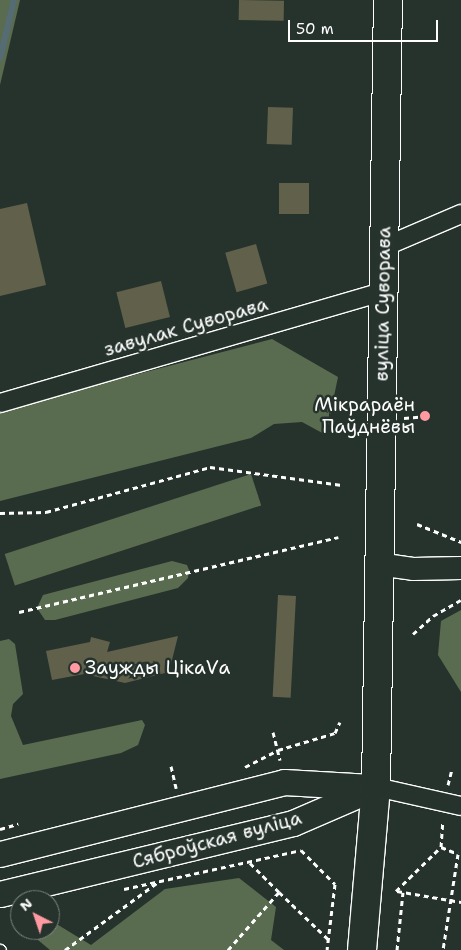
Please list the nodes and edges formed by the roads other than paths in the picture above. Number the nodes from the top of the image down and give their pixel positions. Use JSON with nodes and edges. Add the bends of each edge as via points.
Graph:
{"nodes":[{"id":1,"x":388,"y":0,"type":"edge"},
{"id":2,"x":461,"y":214,"type":"edge"},
{"id":3,"x":384,"y":247,"type":"junction"},
{"id":4,"x":383,"y":292,"type":"junction"},
{"id":5,"x":0,"y":403,"type":"edge"},
{"id":6,"x":378,"y":564,"type":"junction"},
{"id":7,"x":461,"y":568,"type":"edge"},
{"id":8,"x":376,"y":787,"type":"junction"},
{"id":9,"x":453,"y":804,"type":"edge"},
{"id":10,"x":0,"y":854,"type":"edge"},
{"id":11,"x":0,"y":894,"type":"edge"},
{"id":12,"x":362,"y":950,"type":"edge"}],
"edges":[{"from":1,"to":3,"type":"main road","name":"вуліца Суворава"},
{"from":2,"to":3,"type":"street"},
{"from":3,"to":4,"type":"main road","name":"вуліца Суворава"},
{"from":4,"to":5,"type":"street","name":"завулак Суворава"},
{"from":4,"to":6,"type":"main road","name":"вуліца Суворава"},
{"from":6,"to":7,"type":"street","via":[[413,569]]},
{"from":6,"to":8,"type":"main road","name":"вуліца Суворава"},
{"from":8,"to":9,"type":"street"},
{"from":8,"to":10,"type":"main road","name":"Сяброўская вуліца","via":[[284,782]]},
{"from":8,"to":11,"type":"main road","name":"Сяброўская вуліца","via":[[293,822]]},
{"from":8,"to":12,"type":"main road","name":"вуліца Суворава"}]}
